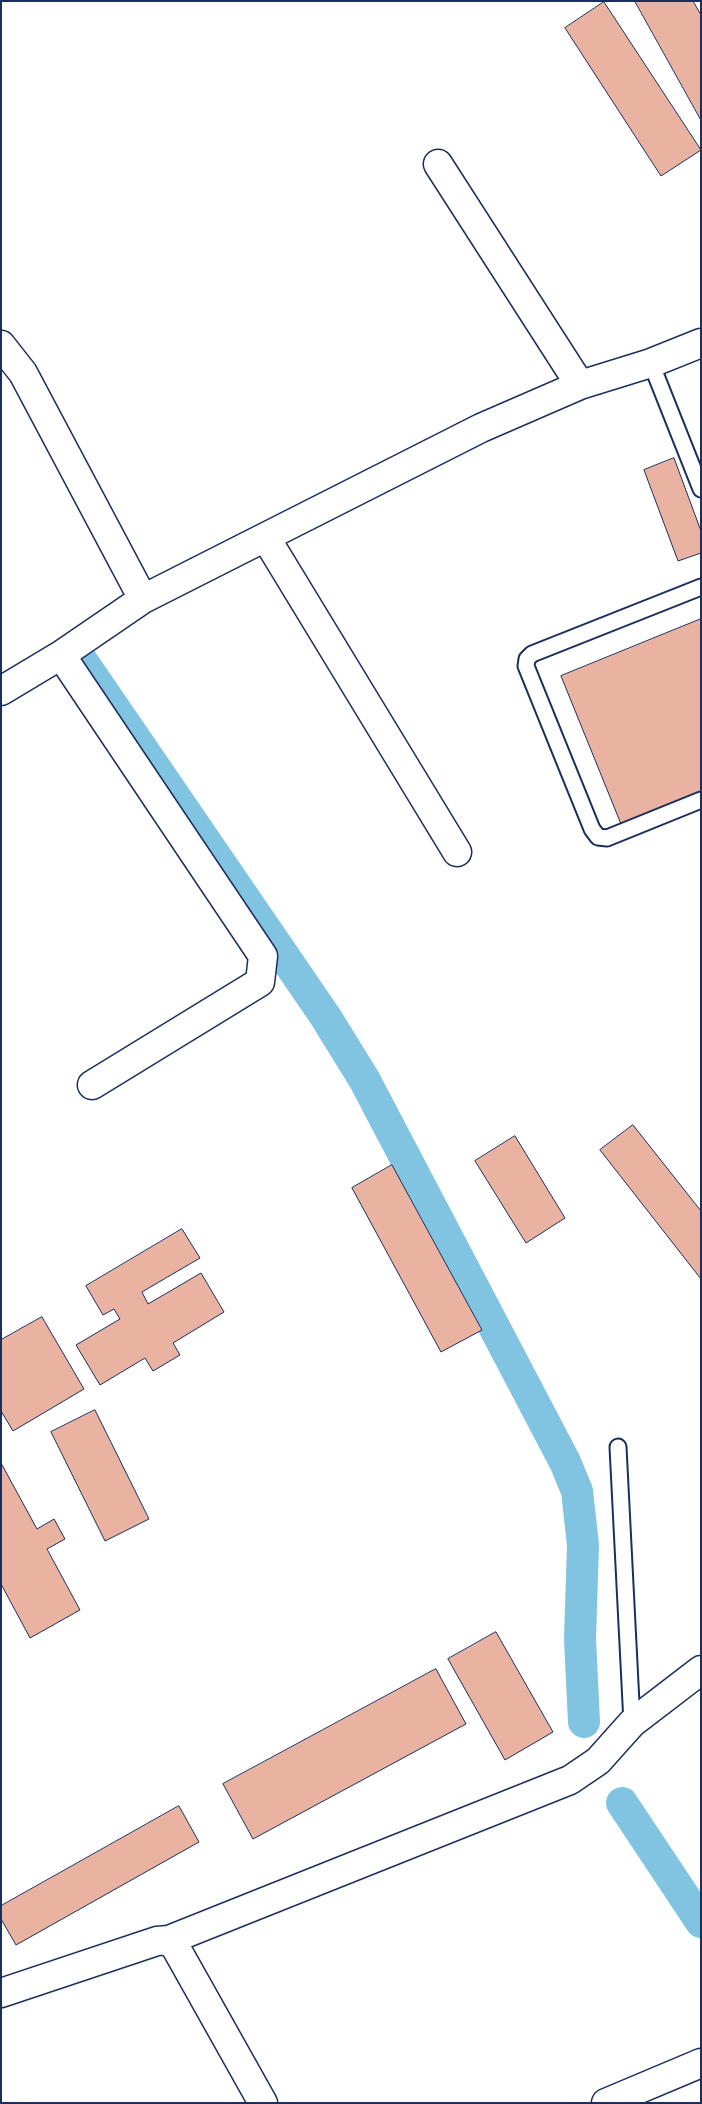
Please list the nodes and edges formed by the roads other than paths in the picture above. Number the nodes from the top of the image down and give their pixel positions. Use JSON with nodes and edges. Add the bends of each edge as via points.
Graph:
{"nodes":[{"id":1,"x":438,"y":164,"type":"dead end"},
{"id":2,"x":701,"y":343,"type":"edge"},
{"id":3,"x":1,"y":345,"type":"edge"},
{"id":4,"x":651,"y":363,"type":"junction"},
{"id":5,"x":580,"y":385,"type":"junction"},
{"id":6,"x":701,"y":488,"type":"edge"},
{"id":7,"x":266,"y":538,"type":"junction"},
{"id":8,"x":701,"y":587,"type":"edge"},
{"id":9,"x":143,"y":599,"type":"junction"},
{"id":10,"x":61,"y":655,"type":"junction"},
{"id":11,"x":1,"y":691,"type":"edge"},
{"id":12,"x":701,"y":800,"type":"edge"},
{"id":13,"x":457,"y":852,"type":"dead end"},
{"id":14,"x":92,"y":1085,"type":"dead end"},
{"id":15,"x":618,"y":1447,"type":"dead end"},
{"id":16,"x":701,"y":1670,"type":"edge"},
{"id":17,"x":632,"y":1723,"type":"junction"},
{"id":18,"x":169,"y":1940,"type":"junction"},
{"id":19,"x":1,"y":1993,"type":"edge"},
{"id":20,"x":701,"y":2063,"type":"edge"},
{"id":21,"x":263,"y":2103,"type":"edge"},
{"id":22,"x":606,"y":2103,"type":"edge"}],
"edges":[{"from":1,"to":5,"type":"street"},
{"from":2,"to":4,"type":"street"},
{"from":3,"to":9,"type":"street","via":[[23,373]]},
{"from":4,"to":5,"type":"street"},
{"from":4,"to":6,"type":"lane"},
{"from":5,"to":7,"type":"street","via":[[481,428]]},
{"from":7,"to":9,"type":"street"},
{"from":7,"to":13,"type":"street"},
{"from":8,"to":12,"type":"lane","via":[[532,654],[526,666],[598,837],[607,838]]},
{"from":9,"to":10,"type":"street"},
{"from":10,"to":11,"type":"street"},
{"from":10,"to":14,"type":"street","via":[[263,956],[260,982]]},
{"from":15,"to":17,"type":"lane"},
{"from":16,"to":17,"type":"street"},
{"from":17,"to":18,"type":"street","via":[[598,1761],[570,1780]]},
{"from":18,"to":19,"type":"street"},
{"from":18,"to":21,"type":"street"},
{"from":20,"to":22,"type":"street"}]}
